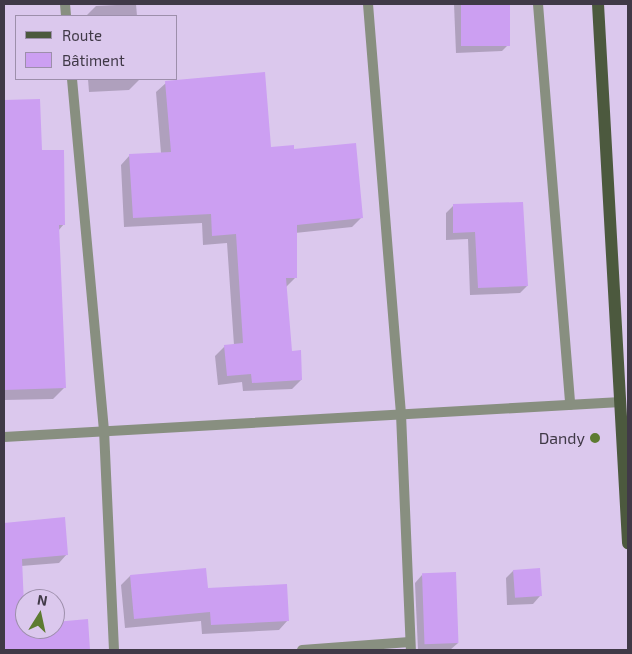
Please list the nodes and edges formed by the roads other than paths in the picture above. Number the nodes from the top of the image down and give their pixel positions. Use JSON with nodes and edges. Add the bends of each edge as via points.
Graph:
{"nodes":[{"id":1,"x":368,"y":4,"type":"edge"},
{"id":2,"x":538,"y":4,"type":"edge"},
{"id":3,"x":598,"y":4,"type":"edge"},
{"id":4,"x":72,"y":80,"type":"edge"},
{"id":5,"x":621,"y":402,"type":"junction"},
{"id":6,"x":570,"y":405,"type":"junction"},
{"id":7,"x":401,"y":414,"type":"junction"},
{"id":8,"x":104,"y":430,"type":"junction"},
{"id":9,"x":4,"y":437,"type":"edge"},
{"id":10,"x":628,"y":542,"type":"edge"},
{"id":11,"x":411,"y":646,"type":"edge"},
{"id":12,"x":114,"y":650,"type":"edge"},
{"id":13,"x":302,"y":650,"type":"edge"}],
"edges":[{"from":1,"to":7,"type":"street"},
{"from":2,"to":6,"type":"street"},
{"from":3,"to":5,"type":"main road"},
{"from":4,"to":8,"type":"street"},
{"from":5,"to":6,"type":"street"},
{"from":5,"to":10,"type":"main road"},
{"from":6,"to":7,"type":"street"},
{"from":7,"to":8,"type":"street"},
{"from":7,"to":11,"type":"street"},
{"from":8,"to":9,"type":"street"},
{"from":8,"to":12,"type":"street"},
{"from":11,"to":13,"type":"street"}]}
